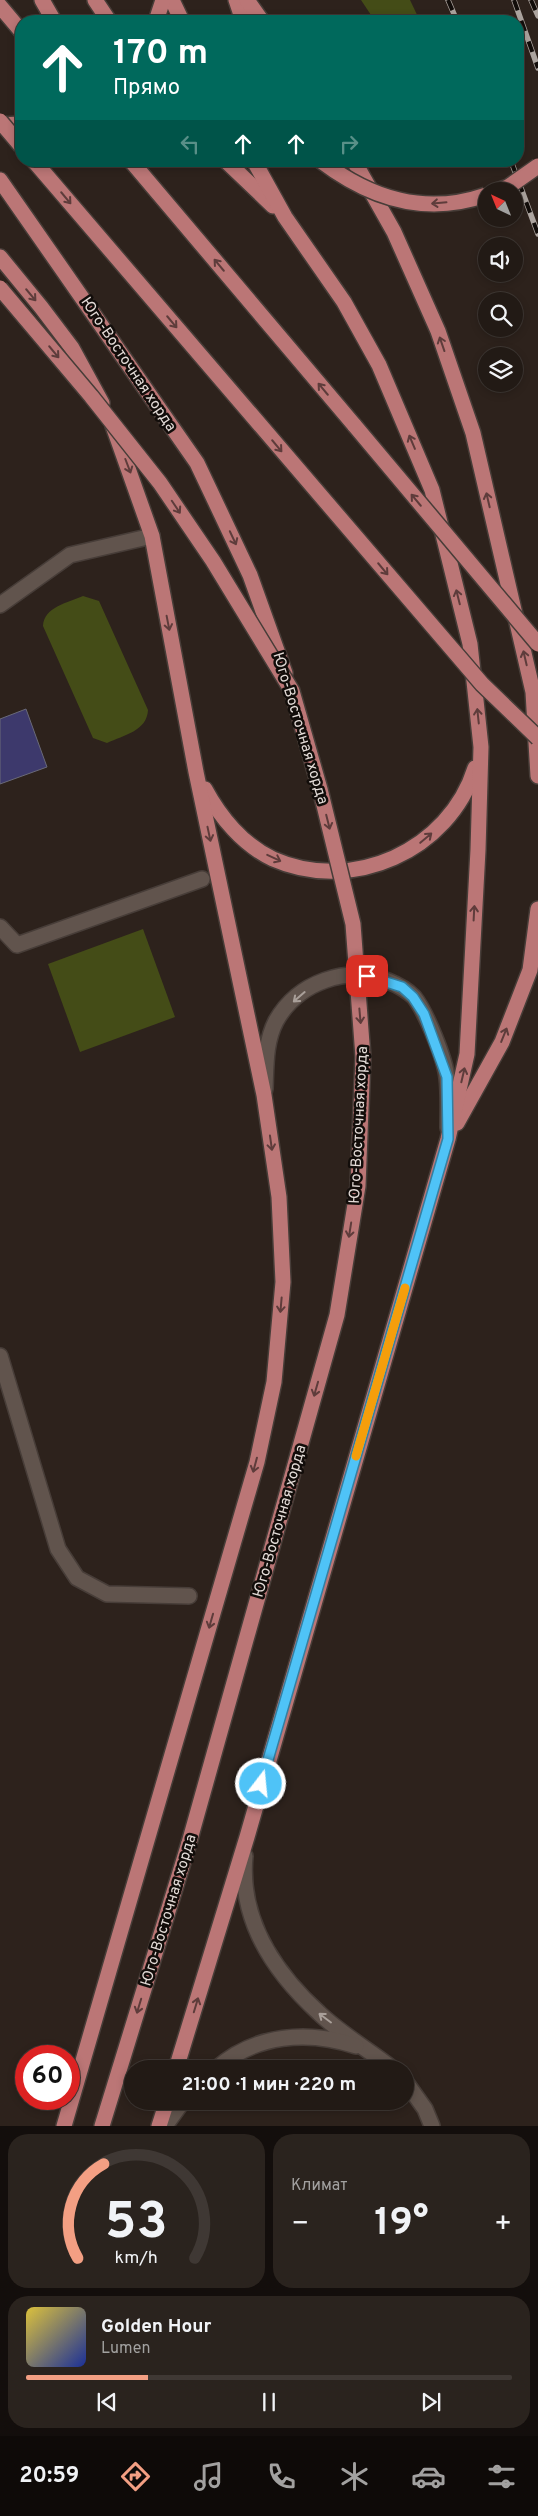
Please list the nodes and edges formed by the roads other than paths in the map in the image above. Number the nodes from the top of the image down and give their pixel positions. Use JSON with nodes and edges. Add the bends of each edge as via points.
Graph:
{"nodes":[{"id":1,"x":42,"y":0,"type":"edge"},
{"id":2,"x":95,"y":0,"type":"edge"},
{"id":3,"x":163,"y":0,"type":"edge"},
{"id":4,"x":172,"y":0,"type":"edge"},
{"id":5,"x":236,"y":0,"type":"edge"},
{"id":6,"x":247,"y":0,"type":"edge"},
{"id":7,"x":0,"y":6,"type":"edge"},
{"id":8,"x":51,"y":15,"type":"edge"},
{"id":9,"x":105,"y":15,"type":"edge"},
{"id":10,"x":158,"y":15,"type":"edge"},
{"id":11,"x":179,"y":15,"type":"edge"},
{"id":12,"x":241,"y":15,"type":"edge"},
{"id":13,"x":258,"y":15,"type":"edge"},
{"id":14,"x":15,"y":24,"type":"edge"},
{"id":15,"x":0,"y":123,"type":"edge"},
{"id":16,"x":15,"y":124,"type":"edge"},
{"id":17,"x":15,"y":139,"type":"edge"},
{"id":18,"x":538,"y":166,"type":"edge"},
{"id":19,"x":39,"y":167,"type":"edge"},
{"id":20,"x":136,"y":167,"type":"edge"},
{"id":21,"x":142,"y":167,"type":"edge"},
{"id":22,"x":232,"y":167,"type":"edge"},
{"id":23,"x":257,"y":167,"type":"edge"},
{"id":24,"x":329,"y":167,"type":"edge"},
{"id":25,"x":357,"y":167,"type":"edge"},
{"id":26,"x":0,"y":180,"type":"edge"},
{"id":27,"x":515,"y":182,"type":"edge"},
{"id":28,"x":159,"y":195,"type":"junction"},
{"id":29,"x":478,"y":198,"type":"edge"},
{"id":30,"x":285,"y":217,"type":"junction"},
{"id":31,"x":0,"y":258,"type":"edge"},
{"id":32,"x":0,"y":288,"type":"edge"},
{"id":33,"x":152,"y":536,"type":"junction"},
{"id":34,"x":0,"y":605,"type":"edge"},
{"id":35,"x":538,"y":644,"type":"edge"},
{"id":36,"x":292,"y":691,"type":"junction"},
{"id":37,"x":538,"y":738,"type":"edge"},
{"id":38,"x":481,"y":747,"type":"junction"},
{"id":39,"x":196,"y":772,"type":"junction"},
{"id":40,"x":538,"y":776,"type":"edge"},
{"id":41,"x":202,"y":879,"type":"dead end"},
{"id":42,"x":538,"y":909,"type":"edge"},
{"id":43,"x":0,"y":927,"type":"edge"},
{"id":44,"x":264,"y":1095,"type":"junction"},
{"id":45,"x":448,"y":1139,"type":"junction"},
{"id":46,"x":0,"y":1356,"type":"edge"},
{"id":47,"x":189,"y":1596,"type":"dead end"},
{"id":48,"x":246,"y":1837,"type":"junction"},
{"id":49,"x":378,"y":2057,"type":"junction"},
{"id":50,"x":179,"y":2060,"type":"edge"},
{"id":51,"x":229,"y":2060,"type":"edge"},
{"id":52,"x":382,"y":2060,"type":"edge"},
{"id":53,"x":414,"y":2094,"type":"edge"},
{"id":54,"x":163,"y":2110,"type":"edge"},
{"id":55,"x":177,"y":2110,"type":"edge"},
{"id":56,"x":64,"y":2126,"type":"edge"},
{"id":57,"x":102,"y":2126,"type":"edge"},
{"id":58,"x":159,"y":2126,"type":"edge"},
{"id":59,"x":165,"y":2126,"type":"edge"},
{"id":60,"x":432,"y":2126,"type":"edge"}],
"edges":[{"from":1,"to":8,"type":"main road"},
{"from":2,"to":9,"type":"main road"},
{"from":3,"to":10,"type":"main road"},
{"from":4,"to":11,"type":"main road"},
{"from":5,"to":12,"type":"main road"},
{"from":6,"to":13,"type":"main road"},
{"from":7,"to":14,"type":"main road"},
{"from":15,"to":16,"type":"main road"},
{"from":15,"to":17,"type":"main road","bridge":true},
{"from":18,"to":27,"type":"main road","bridge":true},
{"from":19,"to":37,"type":"main road","one_way":true,"bridge":true,"via":[[476,677]]},
{"from":20,"to":28,"type":"main road"},
{"from":21,"to":28,"type":"main road"},
{"from":22,"to":30,"type":"main road"},
{"from":23,"to":30,"type":"main road"},
{"from":29,"to":24,"type":"main road","one_way":true,"bridge":true,"via":[[424,205],[384,197],[344,178]]},
{"from":40,"to":25,"type":"main road","one_way":true,"via":[[532,692],[473,433],[430,313],[394,232]]},
{"from":26,"to":36,"type":"main road","name":"Юго-Восточная хорда","one_way":true,"bridge":true,"via":[[197,463],[250,575]]},
{"from":35,"to":28,"type":"main road","one_way":true,"bridge":true},
{"from":38,"to":30,"type":"main road","one_way":true,"bridge":true,"via":[[470,644],[432,490],[383,374],[344,302]]},
{"from":31,"to":33,"type":"main road","one_way":true,"via":[[72,348],[109,417]]},
{"from":32,"to":36,"type":"main road","one_way":true,"bridge":true,"via":[[92,396],[160,484],[214,561]]},
{"from":33,"to":34,"type":"street","via":[[70,555]]},
{"from":33,"to":39,"type":"main road","one_way":true},
{"from":36,"to":57,"type":"main road","name":"Юго-Восточная хорда","one_way":true,"bridge":true,"via":[[353,924],[363,1057],[358,1186],[337,1315],[189,1842]]},
{"from":39,"to":38,"type":"main road","one_way":true,"via":[[217,811],[240,836],[271,858],[301,868],[330,872],[363,869],[396,858],[424,841],[444,822],[469,787]]},
{"from":45,"to":38,"type":"main road","one_way":true,"via":[[467,1054]]},
{"from":39,"to":44,"type":"main road","one_way":true},
{"from":41,"to":43,"type":"street","via":[[17,945]]},
{"from":45,"to":42,"type":"main road","one_way":true,"via":[[502,1042],[530,970]]},
{"from":45,"to":44,"type":"street","one_way":true,"via":[[447,1077],[424,1014],[402,987],[378,977],[356,974],[329,977],[290,1004],[276,1021],[268,1046]]},
{"from":44,"to":56,"type":"main road","one_way":true,"via":[[279,1197],[283,1282],[274,1382],[257,1462]]},
{"from":45,"to":48,"type":"main road"},
{"from":46,"to":47,"type":"street","via":[[58,1549],[76,1578],[107,1594]]},
{"from":49,"to":48,"type":"street","one_way":true,"via":[[319,2014],[268,1954],[246,1903],[243,1876]]},
{"from":50,"to":48,"type":"main road","one_way":true},
{"from":49,"to":51,"type":"street","via":[[335,2039],[288,2036],[266,2041]]},
{"from":49,"to":52,"type":"street"},
{"from":53,"to":60,"type":"street"},
{"from":54,"to":58,"type":"main road"},
{"from":55,"to":59,"type":"street"}]}
